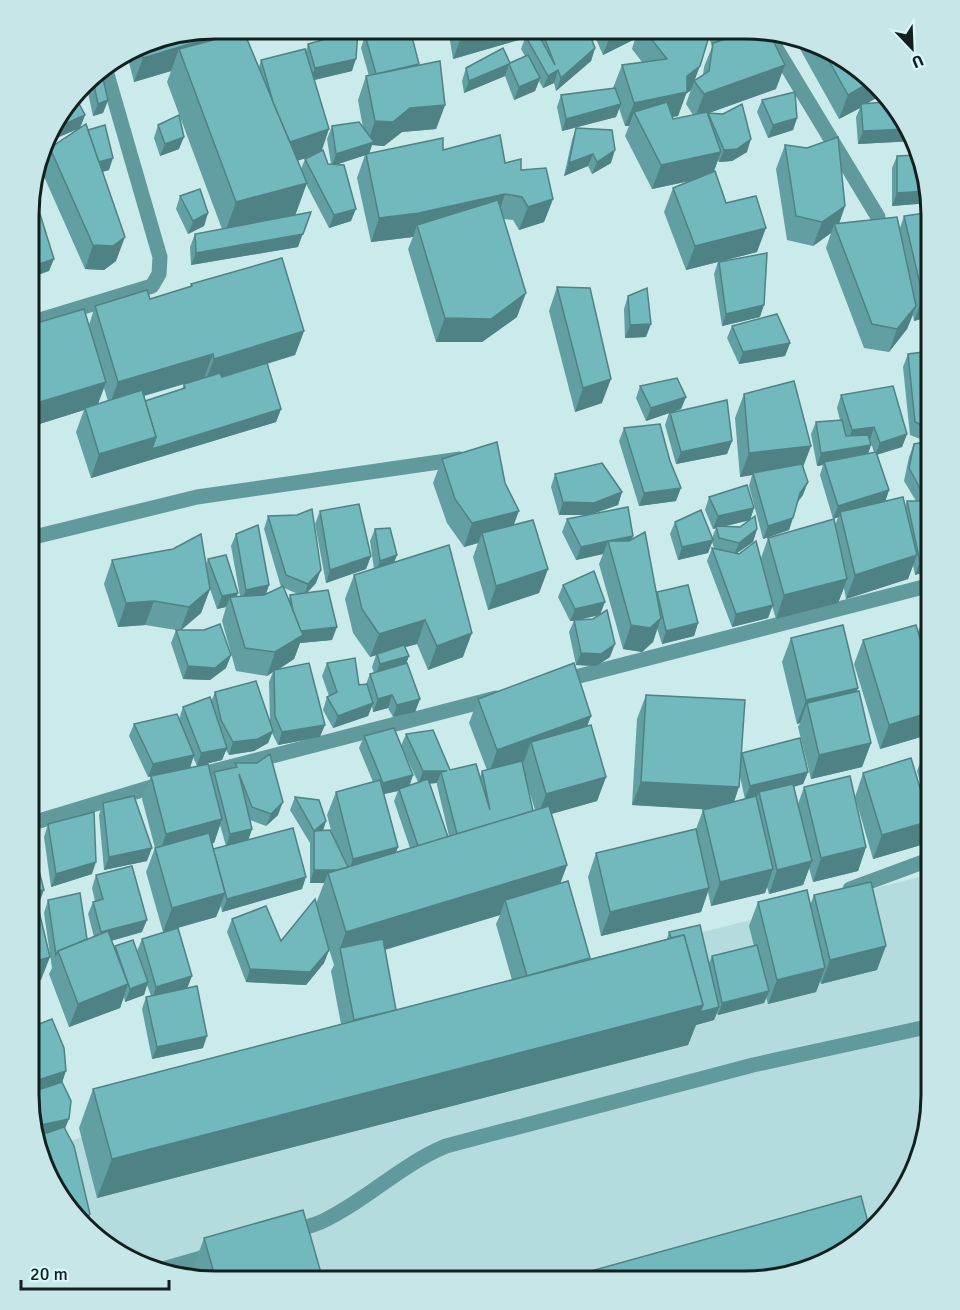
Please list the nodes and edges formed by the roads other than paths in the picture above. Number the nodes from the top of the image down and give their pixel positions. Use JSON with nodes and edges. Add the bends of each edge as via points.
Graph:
{"nodes":[{"id":1,"x":772,"y":42,"type":"edge"},
{"id":2,"x":107,"y":75,"type":"edge"},
{"id":3,"x":878,"y":217,"type":"edge"},
{"id":4,"x":39,"y":320,"type":"edge"},
{"id":5,"x":470,"y":458,"type":"edge"},
{"id":6,"x":39,"y":536,"type":"edge"},
{"id":7,"x":921,"y":588,"type":"edge"},
{"id":8,"x":548,"y":684,"type":"edge"},
{"id":9,"x":513,"y":693,"type":"edge"},
{"id":10,"x":39,"y":821,"type":"edge"},
{"id":11,"x":921,"y":863,"type":"edge"},
{"id":12,"x":837,"y":894,"type":"edge"},
{"id":13,"x":921,"y":1028,"type":"edge"},
{"id":14,"x":273,"y":1238,"type":"edge"},
{"id":15,"x":229,"y":1250,"type":"edge"},
{"id":16,"x":174,"y":1266,"type":"edge"}],
"edges":[{"from":1,"to":3,"type":"street"},
{"from":2,"to":4,"type":"street","via":[[160,257],[159,274],[152,286]]},
{"from":5,"to":6,"type":"street","via":[[196,496]]},
{"from":7,"to":8,"type":"street"},
{"from":9,"to":10,"type":"street","via":[[118,795]]},
{"from":11,"to":12,"type":"street"},
{"from":13,"to":14,"type":"street","via":[[753,1065],[446,1146],[399,1170],[320,1222]]},
{"from":15,"to":16,"type":"street"}]}
